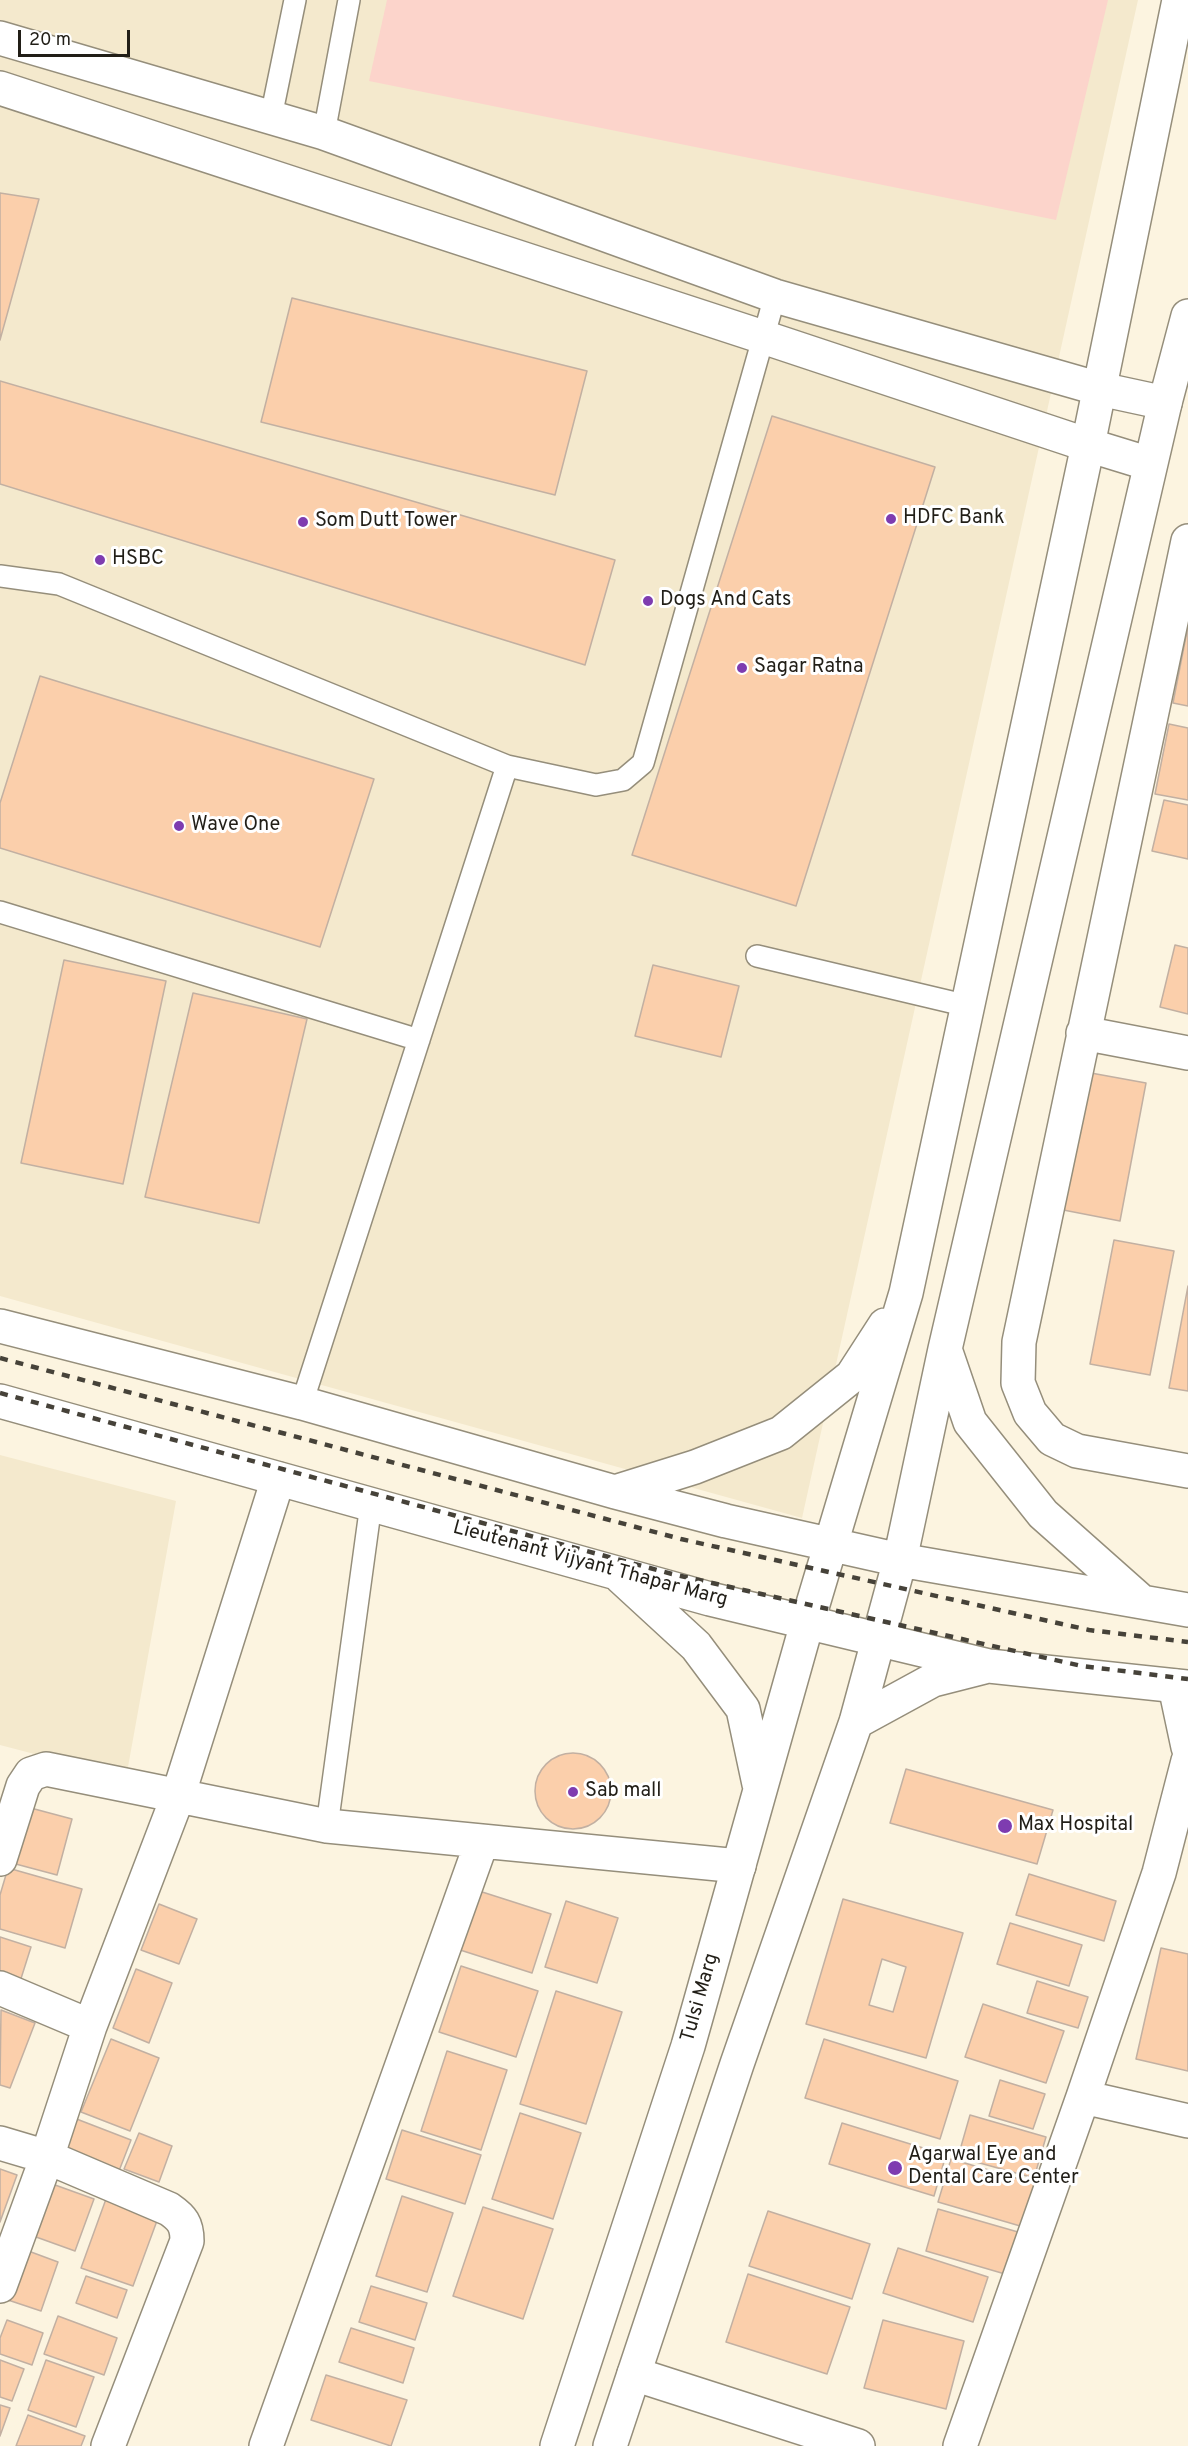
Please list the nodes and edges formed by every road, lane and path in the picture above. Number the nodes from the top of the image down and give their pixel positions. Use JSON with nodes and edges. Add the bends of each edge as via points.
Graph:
{"nodes":[{"id":1,"x":295,"y":0,"type":"edge"},
{"id":2,"x":349,"y":0,"type":"edge"},
{"id":3,"x":1179,"y":0,"type":"edge"},
{"id":4,"x":0,"y":38,"type":"edge"},
{"id":5,"x":0,"y":88,"type":"edge"},
{"id":6,"x":271,"y":117,"type":"junction"},
{"id":7,"x":324,"y":133,"type":"junction"},
{"id":8,"x":775,"y":296,"type":"junction"},
{"id":9,"x":1188,"y":316,"type":"edge"},
{"id":10,"x":763,"y":337,"type":"junction"},
{"id":11,"x":1100,"y":389,"type":"junction"},
{"id":12,"x":1165,"y":403,"type":"junction"},
{"id":13,"x":1088,"y":445,"type":"junction"},
{"id":14,"x":1150,"y":464,"type":"junction"},
{"id":15,"x":1188,"y":541,"type":"edge"},
{"id":16,"x":0,"y":576,"type":"edge"},
{"id":17,"x":507,"y":766,"type":"junction"},
{"id":18,"x":0,"y":912,"type":"edge"},
{"id":19,"x":757,"y":956,"type":"dead end"},
{"id":20,"x":968,"y":1006,"type":"junction"},
{"id":21,"x":1083,"y":1033,"type":"junction"},
{"id":22,"x":419,"y":1040,"type":"junction"},
{"id":23,"x":1188,"y":1053,"type":"edge"},
{"id":24,"x":906,"y":1293,"type":"junction"},
{"id":25,"x":0,"y":1326,"type":"edge"},
{"id":26,"x":945,"y":1349,"type":"junction"},
{"id":27,"x":0,"y":1401,"type":"edge"},
{"id":28,"x":302,"y":1403,"type":"junction"},
{"id":29,"x":1188,"y":1471,"type":"edge"},
{"id":30,"x":278,"y":1479,"type":"junction"},
{"id":31,"x":615,"y":1492,"type":"junction"},
{"id":32,"x":370,"y":1504,"type":"junction"},
{"id":33,"x":831,"y":1545,"type":"junction"},
{"id":34,"x":900,"y":1560,"type":"junction"},
{"id":35,"x":616,"y":1573,"type":"junction"},
{"id":36,"x":1141,"y":1601,"type":"junction"},
{"id":37,"x":1188,"y":1610,"type":"edge"},
{"id":38,"x":808,"y":1622,"type":"junction"},
{"id":39,"x":879,"y":1638,"type":"junction"},
{"id":40,"x":989,"y":1666,"type":"junction"},
{"id":41,"x":1182,"y":1687,"type":"edge"},
{"id":42,"x":856,"y":1722,"type":"junction"},
{"id":43,"x":1188,"y":1747,"type":"edge"},
{"id":44,"x":1188,"y":1761,"type":"edge"},
{"id":45,"x":760,"y":1789,"type":"junction"},
{"id":46,"x":178,"y":1796,"type":"junction"},
{"id":47,"x":327,"y":1826,"type":"junction"},
{"id":48,"x":482,"y":1841,"type":"junction"},
{"id":49,"x":0,"y":1858,"type":"edge"},
{"id":50,"x":739,"y":1866,"type":"junction"},
{"id":51,"x":0,"y":1988,"type":"edge"},
{"id":52,"x":90,"y":2026,"type":"junction"},
{"id":53,"x":1083,"y":2097,"type":"junction"},
{"id":54,"x":1188,"y":2121,"type":"edge"},
{"id":55,"x":0,"y":2142,"type":"edge"},
{"id":56,"x":47,"y":2157,"type":"junction"},
{"id":57,"x":0,"y":2286,"type":"edge"},
{"id":58,"x":634,"y":2374,"type":"junction"},
{"id":59,"x":108,"y":2446,"type":"edge"},
{"id":60,"x":266,"y":2446,"type":"edge"},
{"id":61,"x":557,"y":2446,"type":"edge"},
{"id":62,"x":610,"y":2446,"type":"edge"},
{"id":63,"x":858,"y":2446,"type":"edge"},
{"id":64,"x":960,"y":2446,"type":"edge"}],
"edges":[{"from":1,"to":6,"type":"lane"},
{"from":2,"to":7,"type":"lane"},
{"from":3,"to":11,"type":"street","name":"Tulsi Marg"},
{"from":4,"to":6,"type":"street"},
{"from":5,"to":10,"type":"street"},
{"from":6,"to":7,"type":"street"},
{"from":7,"to":8,"type":"street"},
{"from":8,"to":10,"type":"lane"},
{"from":8,"to":11,"type":"street"},
{"from":9,"to":12,"type":"street"},
{"from":10,"to":13,"type":"street"},
{"from":10,"to":17,"type":"lane","via":[[643,763],[623,780],[596,785]]},
{"from":11,"to":12,"type":"street"},
{"from":11,"to":13,"type":"street","name":"Tulsi Marg"},
{"from":12,"to":14,"type":"street"},
{"from":13,"to":14,"type":"street"},
{"from":13,"to":20,"type":"street","name":"Tulsi Marg"},
{"from":14,"to":26,"type":"street"},
{"from":15,"to":21,"type":"street"},
{"from":16,"to":17,"type":"lane","via":[[59,584]]},
{"from":17,"to":22,"type":"lane"},
{"from":18,"to":22,"type":"lane"},
{"from":19,"to":20,"type":"lane"},
{"from":20,"to":24,"type":"street","name":"Tulsi Marg"},
{"from":21,"to":23,"type":"street"},
{"from":21,"to":29,"type":"street","via":[[1019,1342],[1018,1383],[1030,1413],[1052,1439],[1077,1451]]},
{"from":22,"to":28,"type":"lane"},
{"from":24,"to":31,"type":"street","via":[[852,1376],[782,1433],[695,1467]]},
{"from":24,"to":33,"type":"street","name":"Tulsi Marg"},
{"from":25,"to":28,"type":"street"},
{"from":26,"to":34,"type":"street"},
{"from":26,"to":36,"type":"street","via":[[970,1422],[1043,1514]]},
{"from":27,"to":30,"type":"street","name":"Lieutenant Vijyant Thapar Marg"},
{"from":28,"to":31,"type":"street"},
{"from":30,"to":32,"type":"street","name":"Lieutenant Vijyant Thapar Marg"},
{"from":30,"to":46,"type":"street"},
{"from":31,"to":33,"type":"street"},
{"from":32,"to":35,"type":"street","name":"Lieutenant Vijyant Thapar Marg"},
{"from":32,"to":47,"type":"lane"},
{"from":33,"to":34,"type":"street"},
{"from":33,"to":38,"type":"street","name":"Tulsi Marg"},
{"from":34,"to":36,"type":"street"},
{"from":34,"to":39,"type":"street"},
{"from":35,"to":38,"type":"street","name":"Lieutenant Vijyant Thapar Marg"},
{"from":35,"to":45,"type":"street","via":[[696,1646],[743,1709]]},
{"from":36,"to":37,"type":"street"},
{"from":38,"to":39,"type":"street","name":"Lieutenant Vijyant Thapar Marg"},
{"from":38,"to":45,"type":"street","name":"Tulsi Marg"},
{"from":39,"to":40,"type":"street","name":"Lieutenant Vijyant Thapar Marg"},
{"from":39,"to":42,"type":"street"},
{"from":40,"to":41,"type":"street","name":"Lieutenant Vijyant Thapar Marg"},
{"from":40,"to":42,"type":"street","via":[[933,1680]]},
{"from":41,"to":43,"type":"street"},
{"from":42,"to":58,"type":"street"},
{"from":44,"to":53,"type":"street","via":[[1159,1873]]},
{"from":45,"to":50,"type":"street","name":"Tulsi Marg"},
{"from":46,"to":47,"type":"street"},
{"from":46,"to":49,"type":"street","via":[[46,1769],[31,1774],[23,1786]]},
{"from":46,"to":52,"type":"street"},
{"from":47,"to":48,"type":"street"},
{"from":48,"to":50,"type":"street"},
{"from":48,"to":60,"type":"street"},
{"from":50,"to":61,"type":"street","name":"Tulsi Marg","via":[[688,2046]]},
{"from":51,"to":52,"type":"street"},
{"from":52,"to":56,"type":"street"},
{"from":53,"to":54,"type":"street"},
{"from":53,"to":64,"type":"street"},
{"from":55,"to":56,"type":"street"},
{"from":56,"to":57,"type":"street"},
{"from":56,"to":59,"type":"street","via":[[169,2210],[182,2218],[187,2228],[187,2241]]},
{"from":58,"to":62,"type":"street"},
{"from":58,"to":63,"type":"street"}]}
